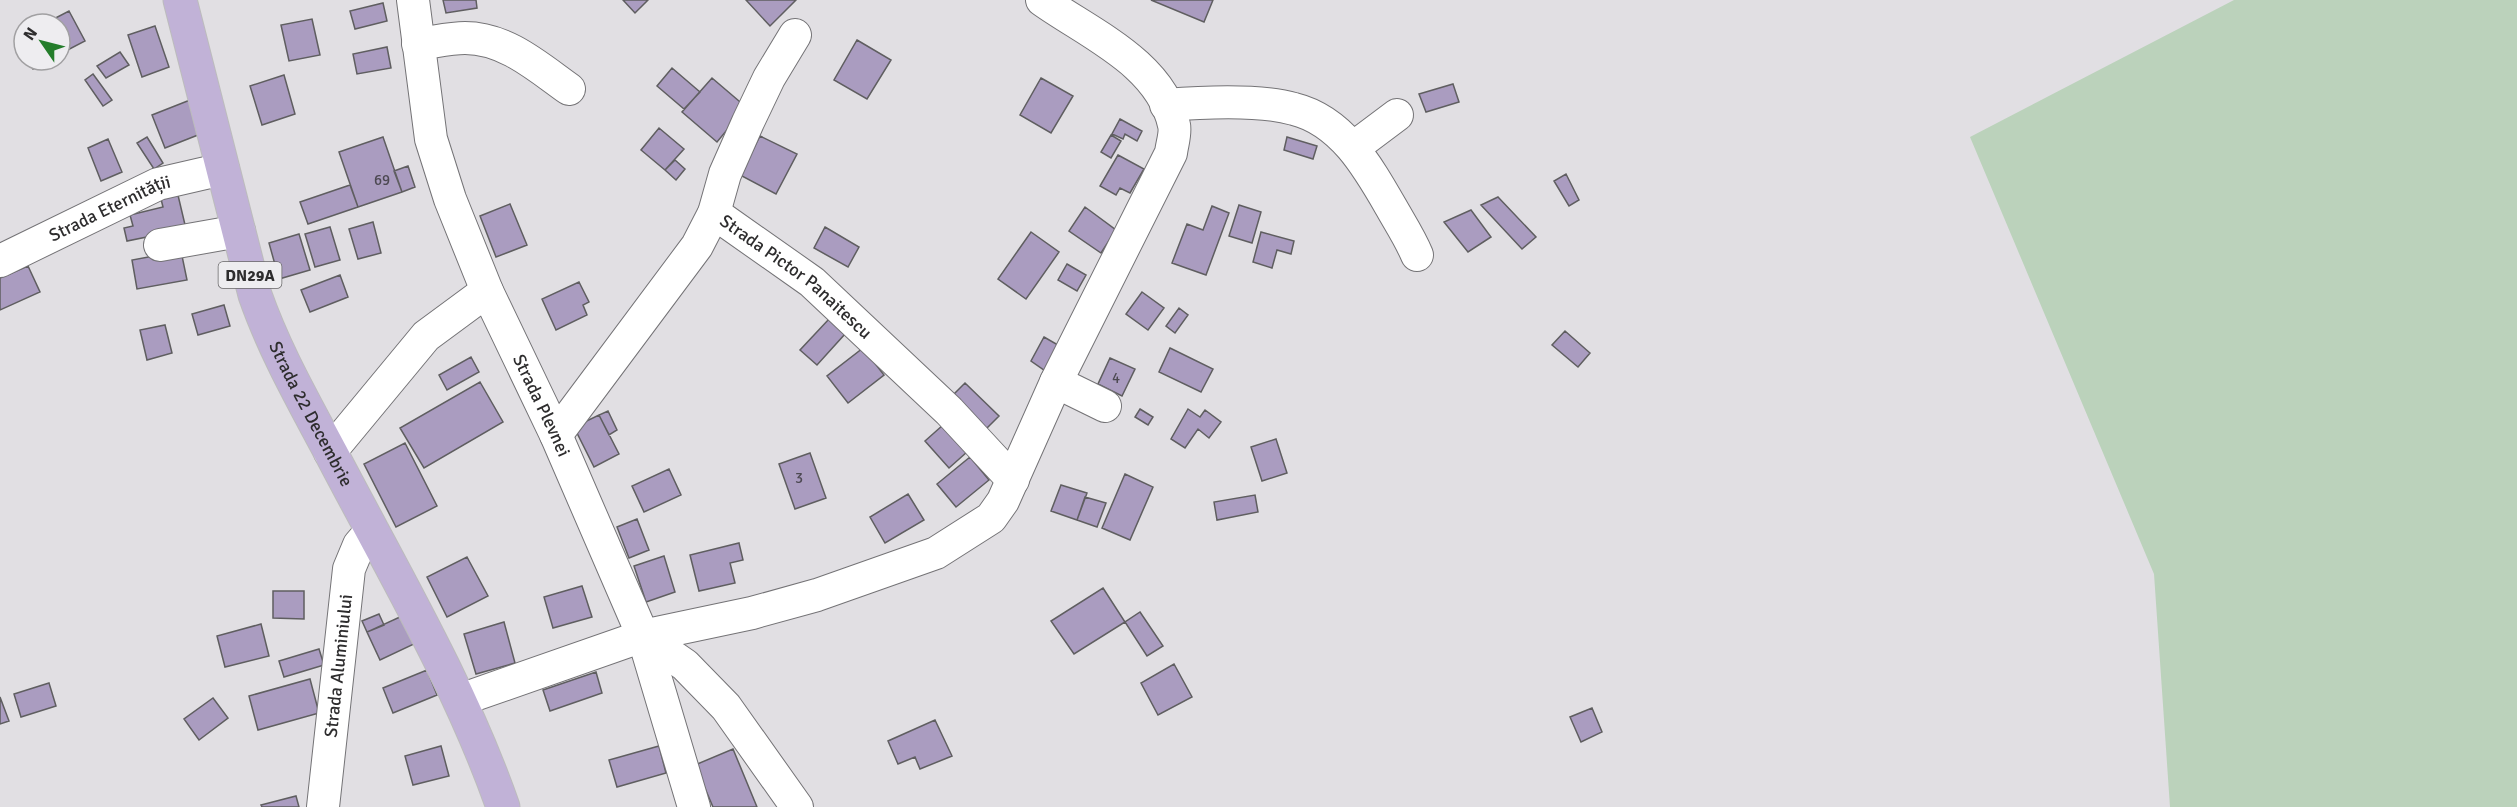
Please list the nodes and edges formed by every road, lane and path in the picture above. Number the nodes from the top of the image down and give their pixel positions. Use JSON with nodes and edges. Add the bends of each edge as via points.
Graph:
{"nodes":[{"id":1,"x":180,"y":0,"type":"edge"},
{"id":2,"x":413,"y":0,"type":"edge"},
{"id":3,"x":1042,"y":0,"type":"edge"},
{"id":4,"x":795,"y":35,"type":"dead end"},
{"id":5,"x":418,"y":44,"type":"junction"},
{"id":6,"x":569,"y":89,"type":"dead end"},
{"id":7,"x":1166,"y":105,"type":"junction"},
{"id":8,"x":1397,"y":115,"type":"dead end"},
{"id":9,"x":1353,"y":148,"type":"junction"},
{"id":10,"x":223,"y":169,"type":"junction"},
{"id":11,"x":714,"y":213,"type":"junction"},
{"id":12,"x":238,"y":231,"type":"junction"},
{"id":13,"x":160,"y":245,"type":"dead end"},
{"id":14,"x":1417,"y":255,"type":"dead end"},
{"id":15,"x":0,"y":261,"type":"edge"},
{"id":16,"x":487,"y":291,"type":"junction"},
{"id":17,"x":1056,"y":382,"type":"junction"},
{"id":18,"x":1105,"y":406,"type":"dead end"},
{"id":19,"x":556,"y":435,"type":"junction"},
{"id":20,"x":330,"y":452,"type":"junction"},
{"id":21,"x":1013,"y":480,"type":"junction"},
{"id":22,"x":371,"y":531,"type":"junction"},
{"id":23,"x":643,"y":636,"type":"junction"},
{"id":24,"x":460,"y":700,"type":"junction"},
{"id":25,"x":323,"y":807,"type":"edge"},
{"id":26,"x":503,"y":807,"type":"edge"},
{"id":27,"x":694,"y":807,"type":"edge"},
{"id":28,"x":797,"y":807,"type":"edge"}],
"edges":[{"from":1,"to":10,"type":"main road","name":"Strada 22 Decembrie","number":"DN29A"},
{"from":2,"to":5,"type":"street","name":"Strada Plevnei"},
{"from":3,"to":7,"type":"street","via":[[1118,49],[1158,90]]},
{"from":4,"to":11,"type":"street","name":"Strada Pictor Panaitescu","via":[[743,132]]},
{"from":5,"to":6,"type":"street","via":[[465,38],[490,41],[516,52]]},
{"from":5,"to":16,"type":"street","name":"Strada Plevnei","via":[[431,139]]},
{"from":7,"to":9,"type":"street","via":[[1235,103],[1295,109],[1330,125]]},
{"from":7,"to":17,"type":"street","via":[[1175,126],[1171,153]]},
{"from":8,"to":9,"type":"street"},
{"from":9,"to":14,"type":"street","via":[[1373,175]]},
{"from":10,"to":12,"type":"main road","name":"Strada 22 Decembrie","number":"DN29A"},
{"from":10,"to":15,"type":"street","name":"Strada Eternității","via":[[158,184]]},
{"from":11,"to":19,"type":"street","via":[[697,246]]},
{"from":11,"to":21,"type":"street","name":"Strada Pictor Panaitescu","via":[[812,282],[949,411]]},
{"from":12,"to":13,"type":"street"},
{"from":12,"to":20,"type":"main road","name":"Strada 22 Decembrie","number":"DN29A","via":[[268,332]]},
{"from":16,"to":19,"type":"street","name":"Strada Plevnei"},
{"from":16,"to":20,"type":"street","via":[[426,336]]},
{"from":17,"to":18,"type":"street"},
{"from":17,"to":21,"type":"street"},
{"from":19,"to":23,"type":"street","name":"Strada Plevnei"},
{"from":20,"to":22,"type":"main road","name":"Strada 22 Decembrie","number":"DN29A"},
{"from":21,"to":23,"type":"street","via":[[991,518],[936,553],[817,595]]},
{"from":22,"to":24,"type":"main road","name":"Strada 22 Decembrie","number":"DN29A"},
{"from":22,"to":25,"type":"street","name":"Strada Aluminiului","via":[[359,545],[349,569]]},
{"from":23,"to":24,"type":"street"},
{"from":23,"to":27,"type":"street","name":"Strada Plevnei"},
{"from":23,"to":28,"type":"street","via":[[685,665],[726,707]]},
{"from":24,"to":26,"type":"main road","name":"Strada 22 Decembrie","number":"DN29A"}]}
